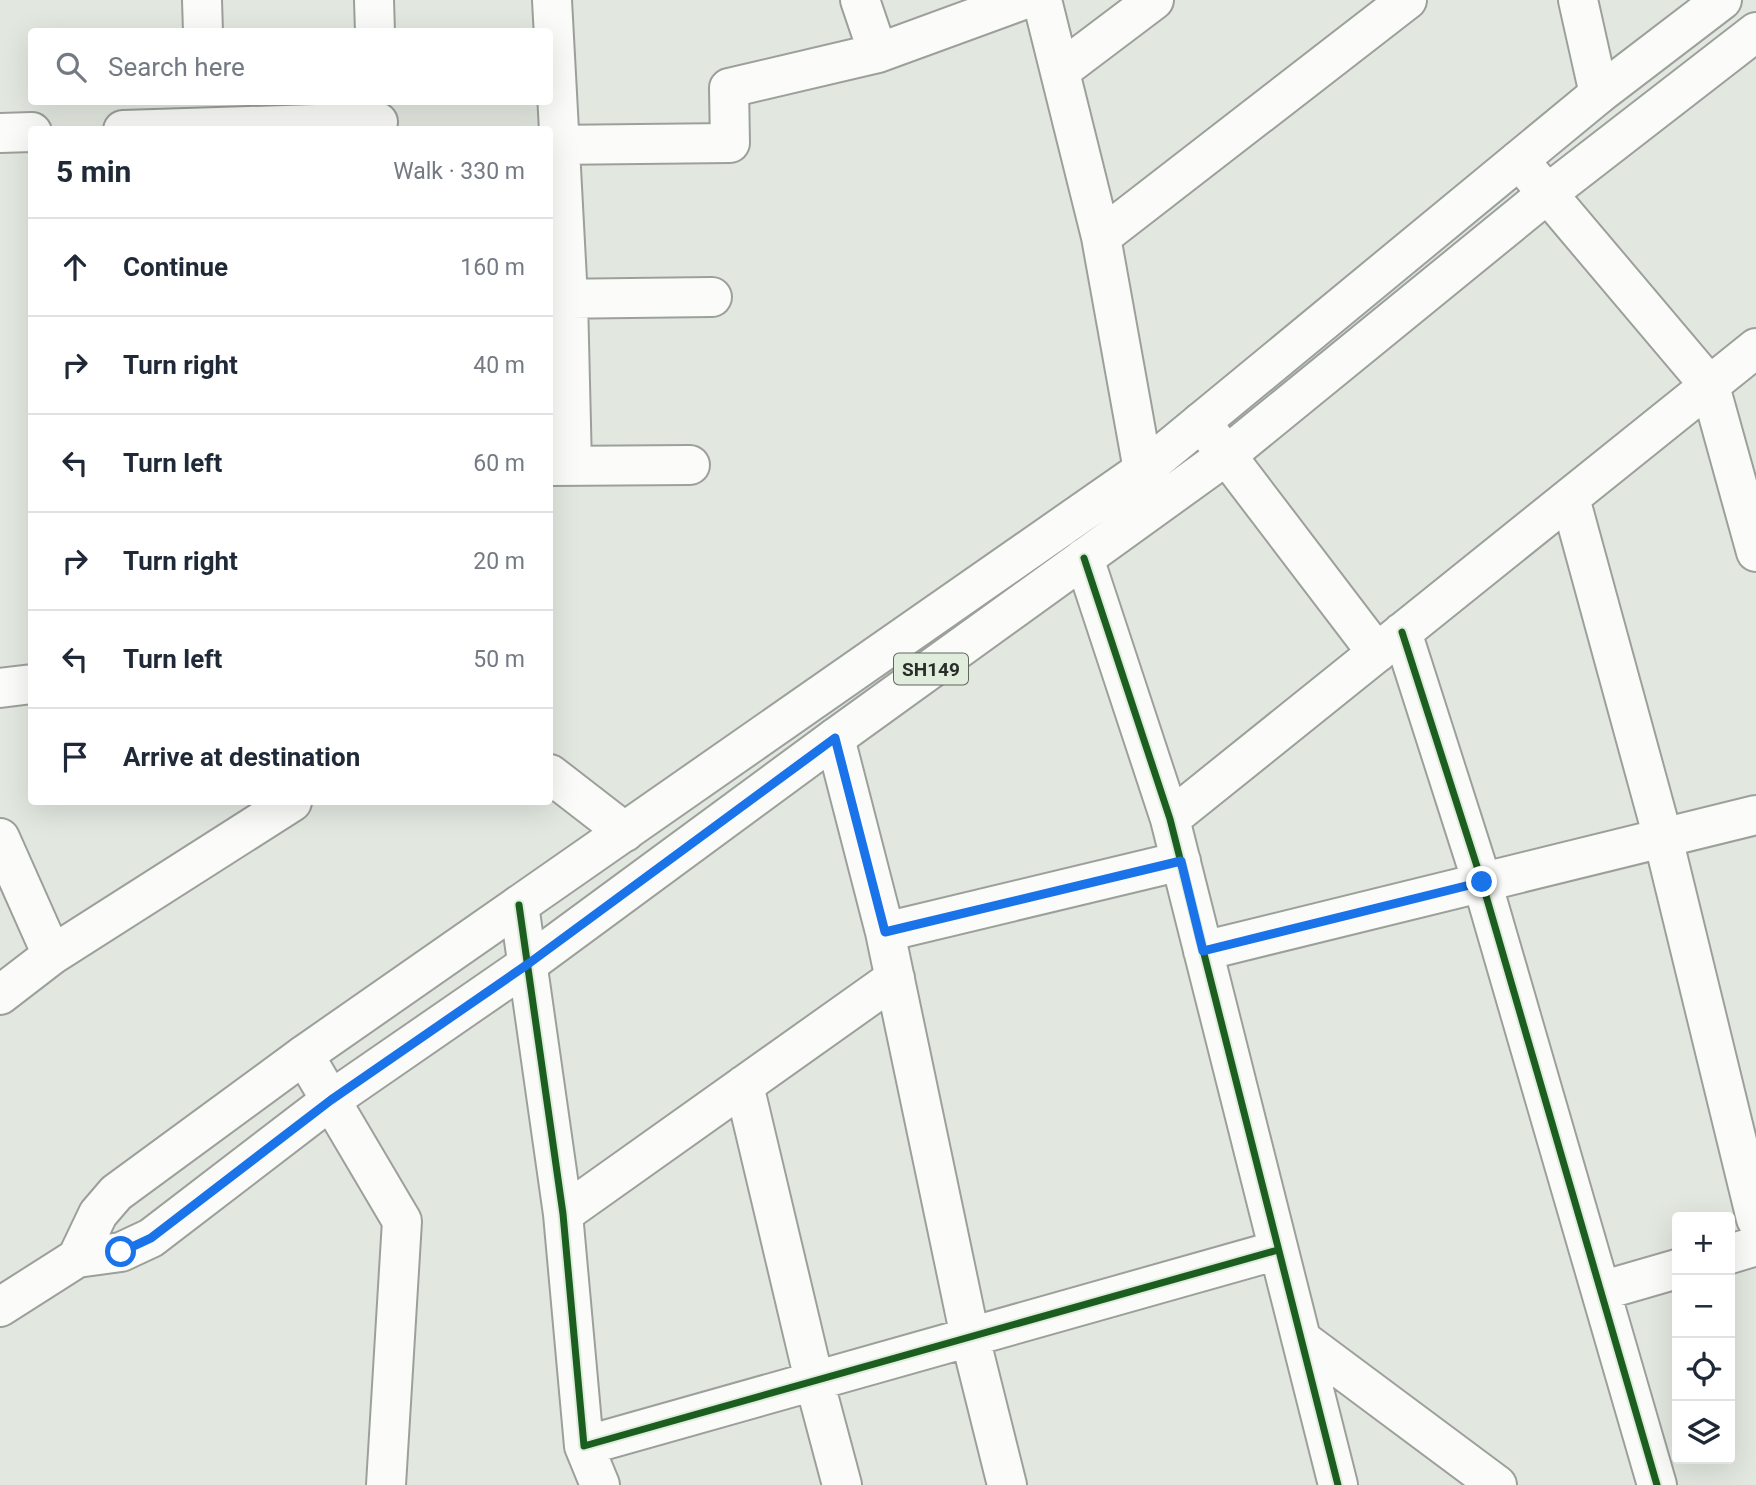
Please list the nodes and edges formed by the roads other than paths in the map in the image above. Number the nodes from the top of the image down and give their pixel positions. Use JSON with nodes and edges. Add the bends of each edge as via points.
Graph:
{"nodes":[{"id":1,"x":202,"y":0,"type":"edge"},
{"id":2,"x":374,"y":0,"type":"edge"},
{"id":3,"x":552,"y":0,"type":"edge"},
{"id":4,"x":860,"y":0,"type":"edge"},
{"id":5,"x":1023,"y":0,"type":"edge"},
{"id":6,"x":1042,"y":0,"type":"edge"},
{"id":7,"x":1154,"y":0,"type":"edge"},
{"id":8,"x":1407,"y":0,"type":"edge"},
{"id":9,"x":1578,"y":0,"type":"edge"},
{"id":10,"x":1722,"y":0,"type":"edge"},
{"id":11,"x":203,"y":28,"type":"edge"},
{"id":12,"x":375,"y":28,"type":"edge"},
{"id":13,"x":553,"y":28,"type":"edge"},
{"id":14,"x":1756,"y":32,"type":"edge"},
{"id":15,"x":553,"y":48,"type":"edge"},
{"id":16,"x":878,"y":53,"type":"junction"},
{"id":17,"x":1060,"y":71,"type":"junction"},
{"id":18,"x":1600,"y":93,"type":"junction"},
{"id":19,"x":378,"y":118,"type":"edge"},
{"id":20,"x":205,"y":119,"type":"edge"},
{"id":21,"x":152,"y":126,"type":"edge"},
{"id":22,"x":28,"y":132,"type":"edge"},
{"id":23,"x":0,"y":133,"type":"edge"},
{"id":24,"x":555,"y":145,"type":"edge"},
{"id":25,"x":1519,"y":160,"type":"junction"},
{"id":26,"x":1547,"y":194,"type":"junction"},
{"id":27,"x":1101,"y":237,"type":"junction"},
{"id":28,"x":712,"y":297,"type":"dead end"},
{"id":29,"x":559,"y":299,"type":"edge"},
{"id":30,"x":1756,"y":348,"type":"edge"},
{"id":31,"x":1710,"y":386,"type":"junction"},
{"id":32,"x":1201,"y":422,"type":"junction"},
{"id":33,"x":1227,"y":455,"type":"junction"},
{"id":34,"x":690,"y":465,"type":"dead end"},
{"id":35,"x":561,"y":466,"type":"edge"},
{"id":36,"x":1143,"y":470,"type":"junction"},
{"id":37,"x":1570,"y":498,"type":"junction"},
{"id":38,"x":1756,"y":552,"type":"edge"},
{"id":39,"x":1084,"y":558,"type":"junction"},
{"id":40,"x":1390,"y":643,"type":"junction"},
{"id":41,"x":28,"y":684,"type":"edge"},
{"id":42,"x":0,"y":688,"type":"edge"},
{"id":43,"x":835,"y":738,"type":"junction"},
{"id":44,"x":553,"y":776,"type":"edge"},
{"id":45,"x":287,"y":805,"type":"edge"},
{"id":46,"x":1756,"y":815,"type":"edge"},
{"id":47,"x":1170,"y":819,"type":"junction"},
{"id":48,"x":625,"y":832,"type":"junction"},
{"id":49,"x":0,"y":838,"type":"edge"},
{"id":50,"x":1662,"y":838,"type":"junction"},
{"id":51,"x":1181,"y":861,"type":"junction"},
{"id":52,"x":1482,"y":882,"type":"junction"},
{"id":53,"x":519,"y":905,"type":"junction"},
{"id":54,"x":14,"y":906,"type":"edge"},
{"id":55,"x":885,"y":932,"type":"junction"},
{"id":56,"x":1203,"y":951,"type":"junction"},
{"id":57,"x":52,"y":955,"type":"junction"},
{"id":58,"x":528,"y":964,"type":"junction"},
{"id":59,"x":895,"y":978,"type":"junction"},
{"id":60,"x":0,"y":995,"type":"edge"},
{"id":61,"x":304,"y":1055,"type":"junction"},
{"id":62,"x":744,"y":1085,"type":"junction"},
{"id":63,"x":331,"y":1100,"type":"junction"},
{"id":64,"x":564,"y":1214,"type":"junction"},
{"id":65,"x":1756,"y":1219,"type":"edge"},
{"id":66,"x":1756,"y":1246,"type":"edge"},
{"id":67,"x":1278,"y":1250,"type":"junction"},
{"id":68,"x":1735,"y":1252,"type":"edge"},
{"id":69,"x":78,"y":1258,"type":"junction"},
{"id":70,"x":1672,"y":1270,"type":"edge"},
{"id":71,"x":1601,"y":1291,"type":"junction"},
{"id":72,"x":0,"y":1307,"type":"edge"},
{"id":73,"x":970,"y":1337,"type":"junction"},
{"id":74,"x":1301,"y":1339,"type":"junction"},
{"id":75,"x":814,"y":1380,"type":"junction"},
{"id":76,"x":584,"y":1446,"type":"junction"},
{"id":77,"x":386,"y":1485,"type":"edge"},
{"id":78,"x":600,"y":1485,"type":"edge"},
{"id":79,"x":842,"y":1485,"type":"edge"},
{"id":80,"x":1006,"y":1485,"type":"edge"},
{"id":81,"x":1338,"y":1485,"type":"edge"},
{"id":82,"x":1497,"y":1485,"type":"edge"},
{"id":83,"x":1657,"y":1485,"type":"edge"}],
"edges":[{"from":1,"to":11,"type":"street"},
{"from":2,"to":12,"type":"street"},
{"from":3,"to":13,"type":"street"},
{"from":4,"to":16,"type":"street"},
{"from":5,"to":16,"type":"street"},
{"from":6,"to":17,"type":"street"},
{"from":7,"to":17,"type":"street"},
{"from":8,"to":27,"type":"street"},
{"from":9,"to":18,"type":"street"},
{"from":10,"to":18,"type":"street","number":"SH149"},
{"from":14,"to":26,"type":"street","number":"SH149"},
{"from":15,"to":24,"type":"street"},
{"from":16,"to":24,"type":"street","via":[[729,89],[730,143]]},
{"from":17,"to":27,"type":"street"},
{"from":18,"to":25,"type":"street","number":"SH149"},
{"from":19,"to":20,"type":"street"},
{"from":20,"to":21,"type":"street"},
{"from":22,"to":23,"type":"street"},
{"from":24,"to":29,"type":"street"},
{"from":25,"to":26,"type":"street"},
{"from":25,"to":32,"type":"street","number":"SH149"},
{"from":26,"to":31,"type":"street"},
{"from":26,"to":33,"type":"street","number":"SH149"},
{"from":27,"to":36,"type":"street"},
{"from":28,"to":29,"type":"street"},
{"from":29,"to":35,"type":"street"},
{"from":30,"to":31,"type":"street"},
{"from":31,"to":37,"type":"street"},
{"from":31,"to":38,"type":"street"},
{"from":32,"to":33,"type":"street"},
{"from":32,"to":36,"type":"street","number":"SH149"},
{"from":33,"to":39,"type":"street","number":"SH149"},
{"from":33,"to":40,"type":"street"},
{"from":34,"to":35,"type":"street"},
{"from":36,"to":48,"type":"street","number":"SH149"},
{"from":37,"to":40,"type":"street"},
{"from":37,"to":50,"type":"street"},
{"from":39,"to":43,"type":"street","number":"SH149"},
{"from":39,"to":47,"type":"street"},
{"from":40,"to":47,"type":"street"},
{"from":40,"to":52,"type":"street"},
{"from":41,"to":42,"type":"street"},
{"from":43,"to":55,"type":"street"},
{"from":43,"to":58,"type":"street","number":"SH149"},
{"from":44,"to":48,"type":"street"},
{"from":45,"to":57,"type":"street"},
{"from":46,"to":50,"type":"street"},
{"from":47,"to":51,"type":"street"},
{"from":48,"to":53,"type":"street","number":"SH149"},
{"from":49,"to":54,"type":"street"},
{"from":50,"to":52,"type":"street"},
{"from":50,"to":65,"type":"street"},
{"from":51,"to":55,"type":"street"},
{"from":51,"to":56,"type":"street"},
{"from":52,"to":56,"type":"street"},
{"from":52,"to":71,"type":"street"},
{"from":53,"to":58,"type":"street"},
{"from":53,"to":61,"type":"street","number":"SH149"},
{"from":54,"to":57,"type":"street"},
{"from":55,"to":59,"type":"street"},
{"from":56,"to":67,"type":"street"},
{"from":57,"to":60,"type":"street"},
{"from":58,"to":63,"type":"street","number":"SH149"},
{"from":58,"to":64,"type":"street"},
{"from":59,"to":62,"type":"street"},
{"from":59,"to":73,"type":"street"},
{"from":61,"to":63,"type":"street"},
{"from":61,"to":69,"type":"street","number":"SH149","via":[[116,1194],[98,1214]]},
{"from":62,"to":64,"type":"street"},
{"from":62,"to":75,"type":"street"},
{"from":63,"to":69,"type":"street","number":"SH149","via":[[151,1238],[121,1252]]},
{"from":63,"to":77,"type":"street","via":[[402,1221]]},
{"from":64,"to":76,"type":"street"},
{"from":66,"to":68,"type":"street"},
{"from":67,"to":73,"type":"street"},
{"from":67,"to":74,"type":"street"},
{"from":69,"to":72,"type":"street","number":"SH149"},
{"from":70,"to":71,"type":"street"},
{"from":71,"to":83,"type":"street"},
{"from":73,"to":75,"type":"street"},
{"from":73,"to":80,"type":"street"},
{"from":74,"to":81,"type":"street"},
{"from":74,"to":82,"type":"street"},
{"from":75,"to":76,"type":"street"},
{"from":75,"to":79,"type":"street"},
{"from":76,"to":78,"type":"street"}]}
